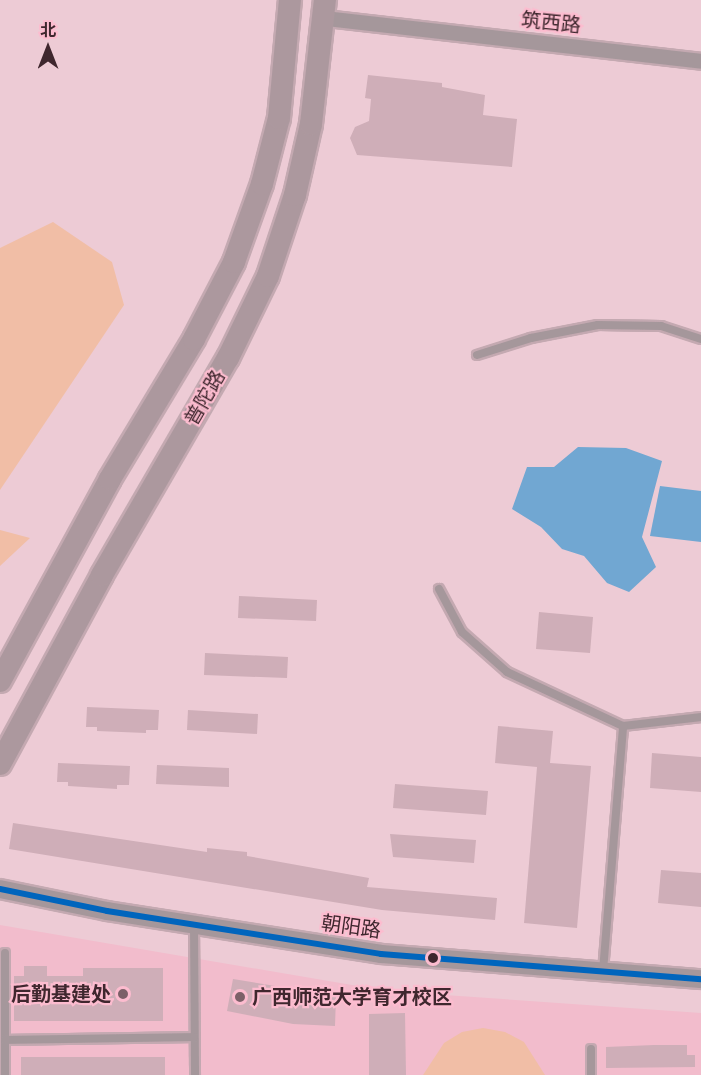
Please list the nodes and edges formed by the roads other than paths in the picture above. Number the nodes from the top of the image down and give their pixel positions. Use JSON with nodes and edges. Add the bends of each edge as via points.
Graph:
{"nodes":[{"id":1,"x":290,"y":0,"type":"edge"},
{"id":2,"x":325,"y":9,"type":"edge"},
{"id":3,"x":701,"y":61,"type":"edge"},
{"id":4,"x":701,"y":339,"type":"edge"},
{"id":5,"x":477,"y":355,"type":"dead end"},
{"id":6,"x":439,"y":589,"type":"dead end"},
{"id":7,"x":0,"y":681,"type":"edge"},
{"id":8,"x":701,"y":717,"type":"edge"},
{"id":9,"x":623,"y":726,"type":"junction"},
{"id":10,"x":0,"y":764,"type":"edge"},
{"id":11,"x":0,"y":889,"type":"edge"},
{"id":12,"x":194,"y":925,"type":"junction"},
{"id":13,"x":4,"y":952,"type":"dead end"},
{"id":14,"x":603,"y":973,"type":"junction"},
{"id":15,"x":701,"y":979,"type":"edge"},
{"id":16,"x":194,"y":1037,"type":"junction"},
{"id":17,"x":5,"y":1040,"type":"junction"},
{"id":18,"x":591,"y":1049,"type":"dead end"},
{"id":19,"x":5,"y":1075,"type":"edge"},
{"id":20,"x":195,"y":1075,"type":"edge"},
{"id":21,"x":591,"y":1075,"type":"edge"}],
"edges":[{"from":1,"to":7,"type":"main road","name":"普陀路","via":[[279,118],[262,184],[234,262]]},
{"from":2,"to":3,"type":"street","name":"筑西路"},
{"from":2,"to":10,"type":"main road","name":"普陀路","via":[[304,154],[268,276],[228,358],[102,575]]},
{"from":4,"to":5,"type":"lane","via":[[661,326],[598,325],[531,338]]},
{"from":6,"to":9,"type":"lane","via":[[462,632],[507,672]]},
{"from":8,"to":9,"type":"lane"},
{"from":9,"to":14,"type":"lane"},
{"from":11,"to":12,"type":"street","name":"朝阳路"},
{"from":12,"to":14,"type":"street","name":"朝阳路","via":[[381,954]]},
{"from":12,"to":16,"type":"lane"},
{"from":13,"to":17,"type":"lane"},
{"from":14,"to":15,"type":"street","name":"朝阳路"},
{"from":16,"to":17,"type":"lane"},
{"from":16,"to":20,"type":"lane"},
{"from":17,"to":19,"type":"lane"},
{"from":18,"to":21,"type":"lane"}]}
